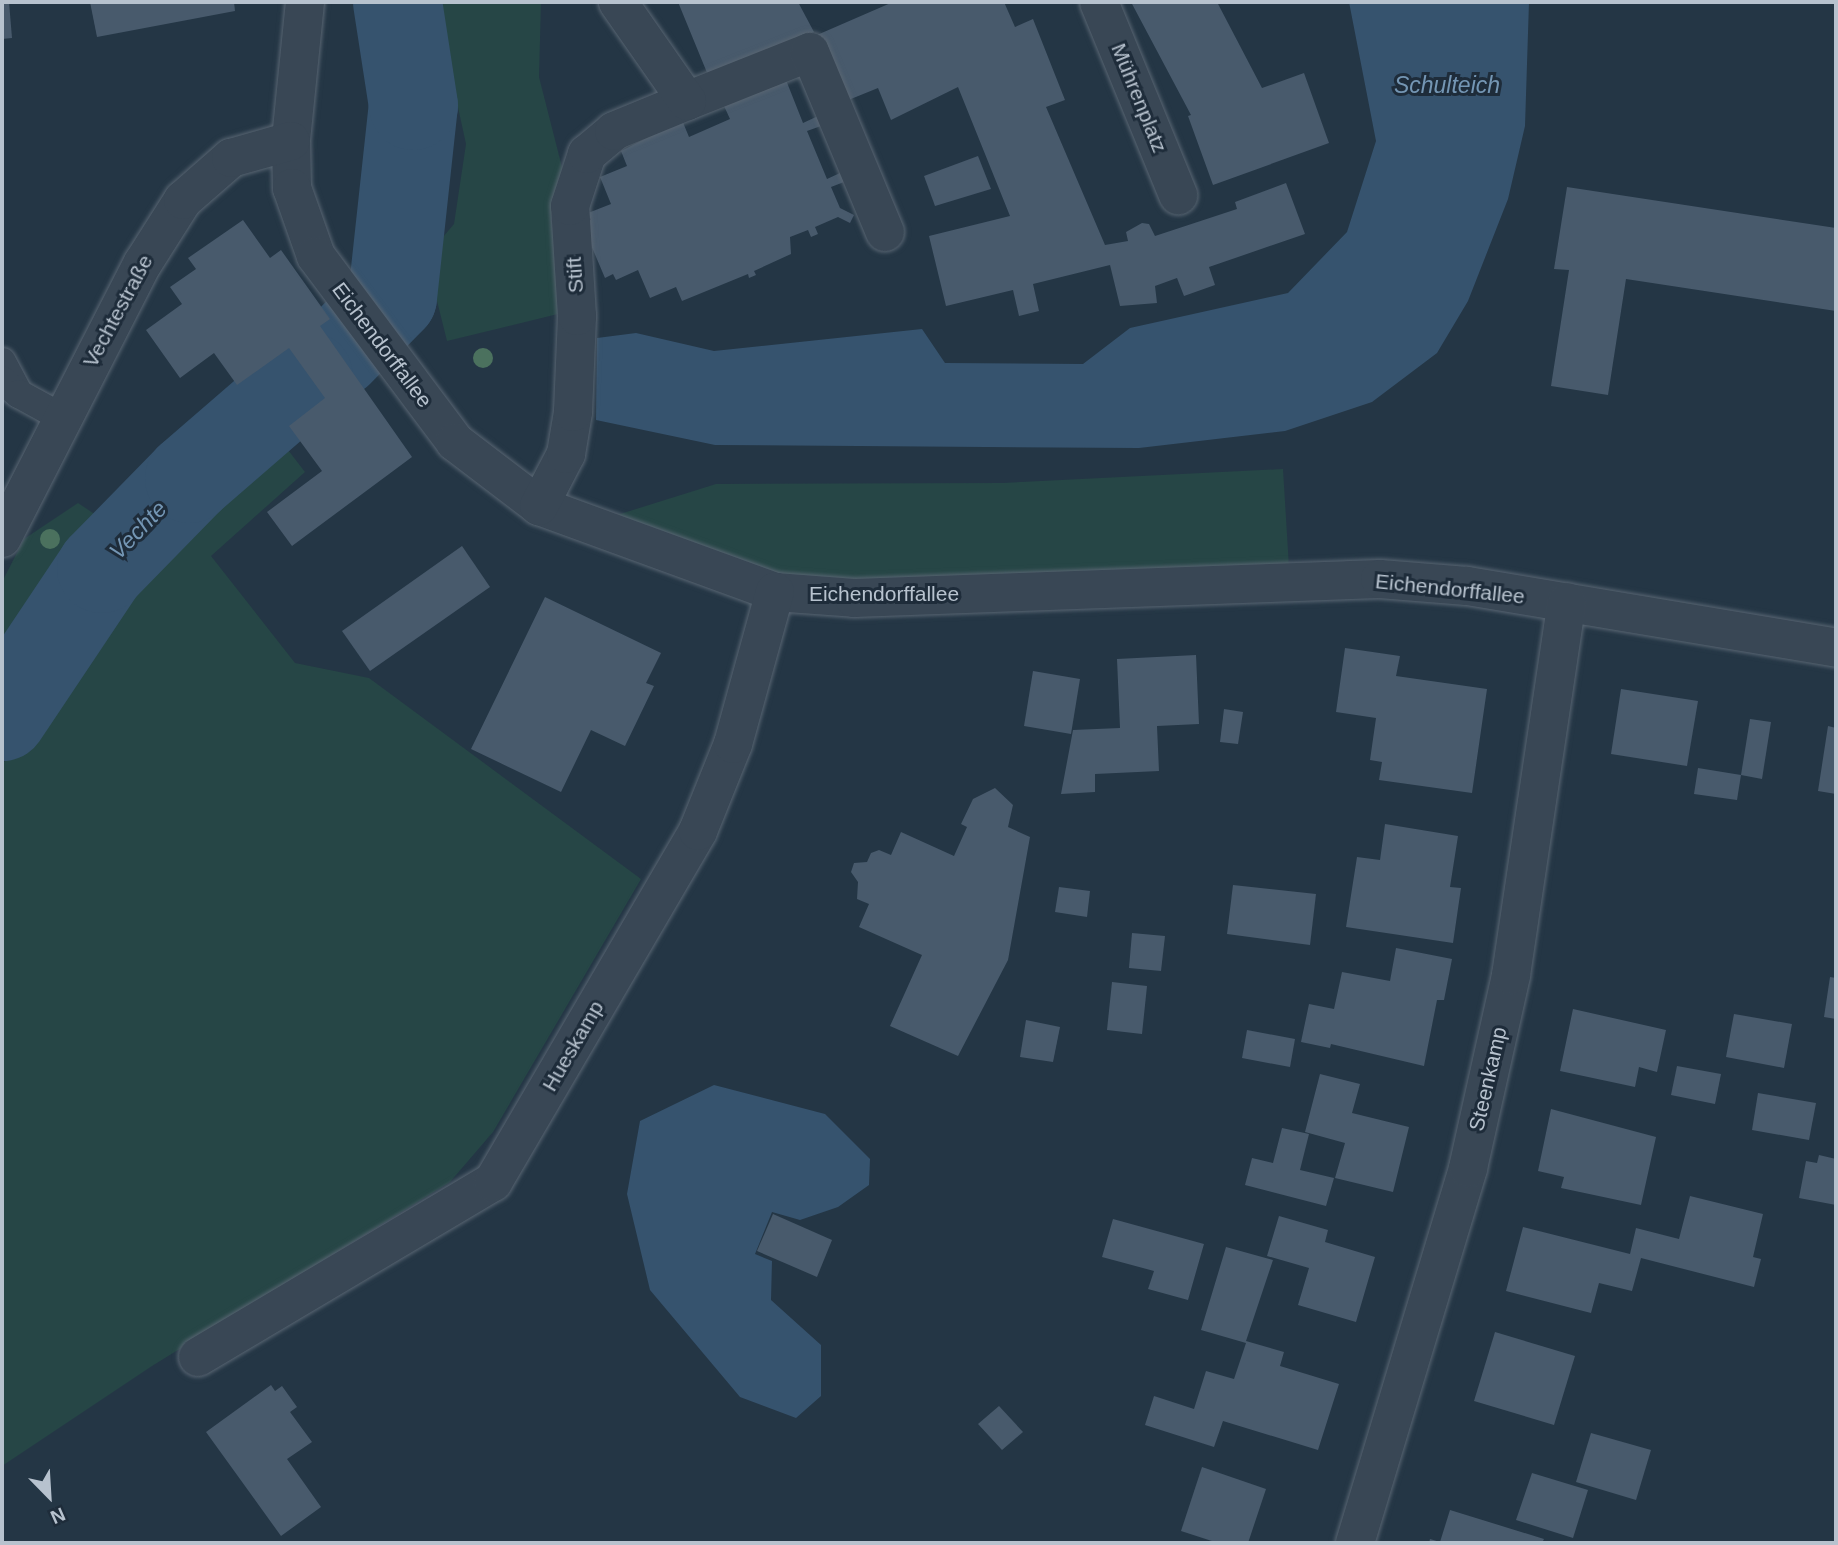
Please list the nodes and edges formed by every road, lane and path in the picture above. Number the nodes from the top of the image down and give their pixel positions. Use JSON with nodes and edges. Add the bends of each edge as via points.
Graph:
{"nodes":[{"id":1,"x":305,"y":2,"type":"edge"},
{"id":2,"x":618,"y":2,"type":"edge"},
{"id":3,"x":1099,"y":2,"type":"edge"},
{"id":4,"x":687,"y":102,"type":"junction"},
{"id":5,"x":291,"y":141,"type":"junction"},
{"id":6,"x":1178,"y":195,"type":"dead end"},
{"id":7,"x":885,"y":232,"type":"dead end"},
{"id":8,"x":2,"y":362,"type":"edge"},
{"id":9,"x":6,"y":391,"type":"edge"},
{"id":10,"x":63,"y":418,"type":"junction"},
{"id":11,"x":539,"y":506,"type":"junction"},
{"id":12,"x":2,"y":538,"type":"edge"},
{"id":13,"x":775,"y":592,"type":"junction"},
{"id":14,"x":1567,"y":602,"type":"junction"},
{"id":15,"x":1836,"y":648,"type":"edge"},
{"id":16,"x":198,"y":1357,"type":"dead end"},
{"id":17,"x":1355,"y":1543,"type":"edge"}],
"edges":[{"from":1,"to":5,"type":"street","name":"Eichendorffallee"},
{"from":2,"to":4,"type":"street"},
{"from":3,"to":6,"type":"street","name":"Mührenplatz"},
{"from":4,"to":7,"type":"street","name":"Stift","via":[[810,52]]},
{"from":4,"to":11,"type":"street","name":"Stift","via":[[614,131],[587,154],[570,206],[577,316],[573,412],[566,454]]},
{"from":5,"to":10,"type":"street","name":"Vechtestraße","via":[[231,158],[183,200],[143,263]]},
{"from":5,"to":11,"type":"street","name":"Eichendorffallee","via":[[292,188],[316,256],[353,311],[455,442]]},
{"from":8,"to":9,"type":"lane"},
{"from":9,"to":10,"type":"lane"},
{"from":10,"to":12,"type":"street","name":"Vechtestraße"},
{"from":11,"to":13,"type":"street","name":"Eichendorffallee"},
{"from":13,"to":14,"type":"street","name":"Eichendorffallee","via":[[854,598],[1380,579],[1467,586]]},
{"from":13,"to":16,"type":"street","name":"Hueskamp","via":[[733,744],[698,831],[493,1182]]},
{"from":14,"to":15,"type":"street","name":"Eichendorffallee"},
{"from":14,"to":17,"type":"street","name":"Steenkamp","via":[[1511,975],[1480,1116]]}]}
